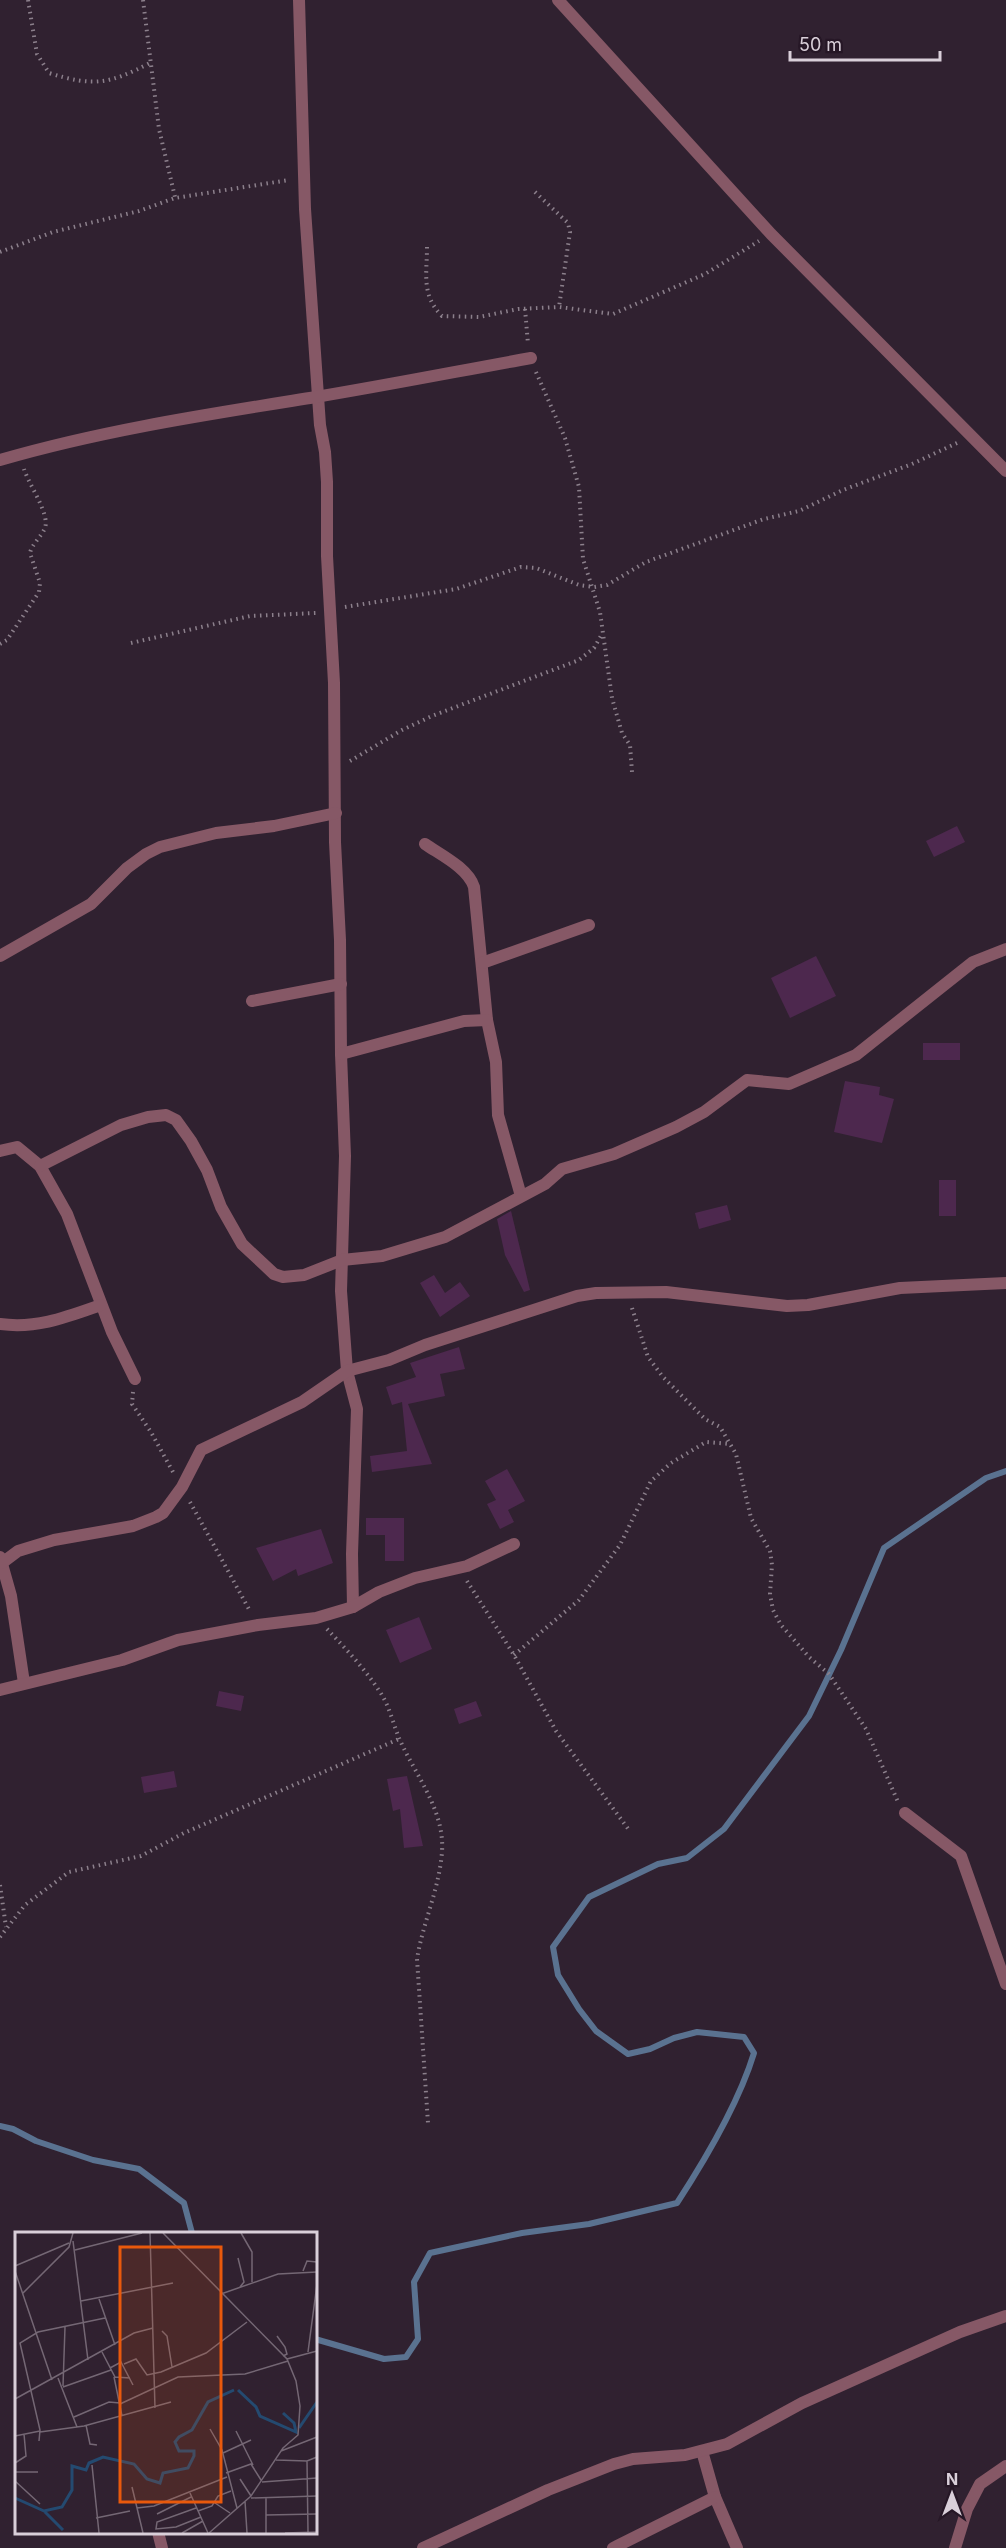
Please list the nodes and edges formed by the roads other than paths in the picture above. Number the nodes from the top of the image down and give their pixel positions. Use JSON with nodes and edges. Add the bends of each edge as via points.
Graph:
{"nodes":[{"id":1,"x":299,"y":0,"type":"edge"},
{"id":2,"x":558,"y":0,"type":"edge"},
{"id":3,"x":531,"y":357,"type":"road end"},
{"id":4,"x":318,"y":396,"type":"junction"},
{"id":5,"x":0,"y":460,"type":"edge"},
{"id":6,"x":1006,"y":471,"type":"edge"},
{"id":7,"x":336,"y":813,"type":"junction"},
{"id":8,"x":425,"y":844,"type":"dead end"},
{"id":9,"x":589,"y":925,"type":"dead end"},
{"id":10,"x":1006,"y":949,"type":"edge"},
{"id":11,"x":0,"y":956,"type":"edge"},
{"id":12,"x":482,"y":963,"type":"junction"},
{"id":13,"x":341,"y":984,"type":"junction"},
{"id":14,"x":252,"y":1002,"type":"dead end"},
{"id":15,"x":487,"y":1020,"type":"junction"},
{"id":16,"x":341,"y":1054,"type":"junction"},
{"id":17,"x":0,"y":1151,"type":"edge"},
{"id":18,"x":40,"y":1166,"type":"junction"},
{"id":19,"x":521,"y":1196,"type":"junction"},
{"id":20,"x":342,"y":1260,"type":"junction"},
{"id":21,"x":1006,"y":1283,"type":"edge"},
{"id":22,"x":101,"y":1305,"type":"junction"},
{"id":23,"x":0,"y":1324,"type":"edge"},
{"id":24,"x":347,"y":1371,"type":"junction"},
{"id":25,"x":135,"y":1380,"type":"dead end"},
{"id":26,"x":514,"y":1544,"type":"dead end"},
{"id":27,"x":1,"y":1562,"type":"edge"},
{"id":28,"x":0,"y":1588,"type":"edge"},
{"id":29,"x":353,"y":1606,"type":"junction"},
{"id":30,"x":24,"y":1683,"type":"junction"},
{"id":31,"x":0,"y":1690,"type":"edge"},
{"id":32,"x":904,"y":1813,"type":"road end"},
{"id":33,"x":1006,"y":1984,"type":"edge"},
{"id":34,"x":1006,"y":2316,"type":"edge"},
{"id":35,"x":702,"y":2451,"type":"junction"},
{"id":36,"x":1006,"y":2466,"type":"edge"},
{"id":37,"x":715,"y":2496,"type":"junction"},
{"id":38,"x":158,"y":2533,"type":"edge"},
{"id":39,"x":162,"y":2548,"type":"edge"},
{"id":40,"x":423,"y":2548,"type":"edge"},
{"id":41,"x":613,"y":2548,"type":"edge"},
{"id":42,"x":736,"y":2548,"type":"edge"},
{"id":43,"x":955,"y":2548,"type":"edge"}],
"edges":[{"from":1,"to":4,"type":"street","via":[[304,178]]},
{"from":2,"to":6,"type":"street","via":[[771,234]]},
{"from":3,"to":4,"type":"street"},
{"from":4,"to":5,"type":"street","via":[[214,412]]},
{"from":4,"to":7,"type":"street","via":[[326,462]]},
{"from":7,"to":11,"type":"street","via":[[216,833],[160,847],[127,868],[90,904]]},
{"from":7,"to":13,"type":"street"},
{"from":8,"to":12,"type":"street","via":[[472,879]]},
{"from":9,"to":12,"type":"street"},
{"from":10,"to":19,"type":"street","via":[[973,962],[895,1026],[836,1066],[789,1084],[747,1080],[704,1112],[614,1154],[562,1169],[545,1184]]},
{"from":12,"to":15,"type":"street"},
{"from":13,"to":14,"type":"street"},
{"from":13,"to":16,"type":"street"},
{"from":15,"to":16,"type":"street","via":[[464,1021]]},
{"from":15,"to":19,"type":"street","via":[[496,1062],[498,1115]]},
{"from":16,"to":20,"type":"street","via":[[345,1156]]},
{"from":17,"to":18,"type":"street","via":[[17,1147]]},
{"from":18,"to":20,"type":"street","via":[[121,1125],[166,1115],[176,1120],[191,1141],[242,1244],[264,1266],[283,1277],[304,1275]]},
{"from":18,"to":22,"type":"street","via":[[67,1214]]},
{"from":19,"to":20,"type":"street","via":[[415,1248]]},
{"from":20,"to":24,"type":"street"},
{"from":21,"to":24,"type":"street","via":[[900,1288],[787,1306],[666,1292],[596,1293]]},
{"from":22,"to":23,"type":"street","via":[[52,1322]]},
{"from":22,"to":25,"type":"street"},
{"from":24,"to":27,"type":"street","via":[[302,1402],[201,1450],[182,1487],[156,1517],[133,1526],[54,1540],[18,1551]]},
{"from":24,"to":29,"type":"street","via":[[357,1409],[358,1435]]},
{"from":26,"to":29,"type":"street","via":[[459,1568],[397,1585]]},
{"from":27,"to":28,"type":"street"},
{"from":27,"to":30,"type":"street","via":[[11,1596]]},
{"from":29,"to":30,"type":"street","via":[[316,1618],[178,1640],[122,1660]]},
{"from":30,"to":31,"type":"street"},
{"from":32,"to":33,"type":"street","via":[[961,1856]]},
{"from":34,"to":35,"type":"street","via":[[949,2337],[802,2403],[727,2444]]},
{"from":35,"to":37,"type":"street"},
{"from":35,"to":40,"type":"street","via":[[614,2464]]},
{"from":36,"to":43,"type":"street","via":[[980,2484],[967,2509]]},
{"from":37,"to":41,"type":"street"},
{"from":37,"to":42,"type":"street"},
{"from":38,"to":39,"type":"street"}]}
